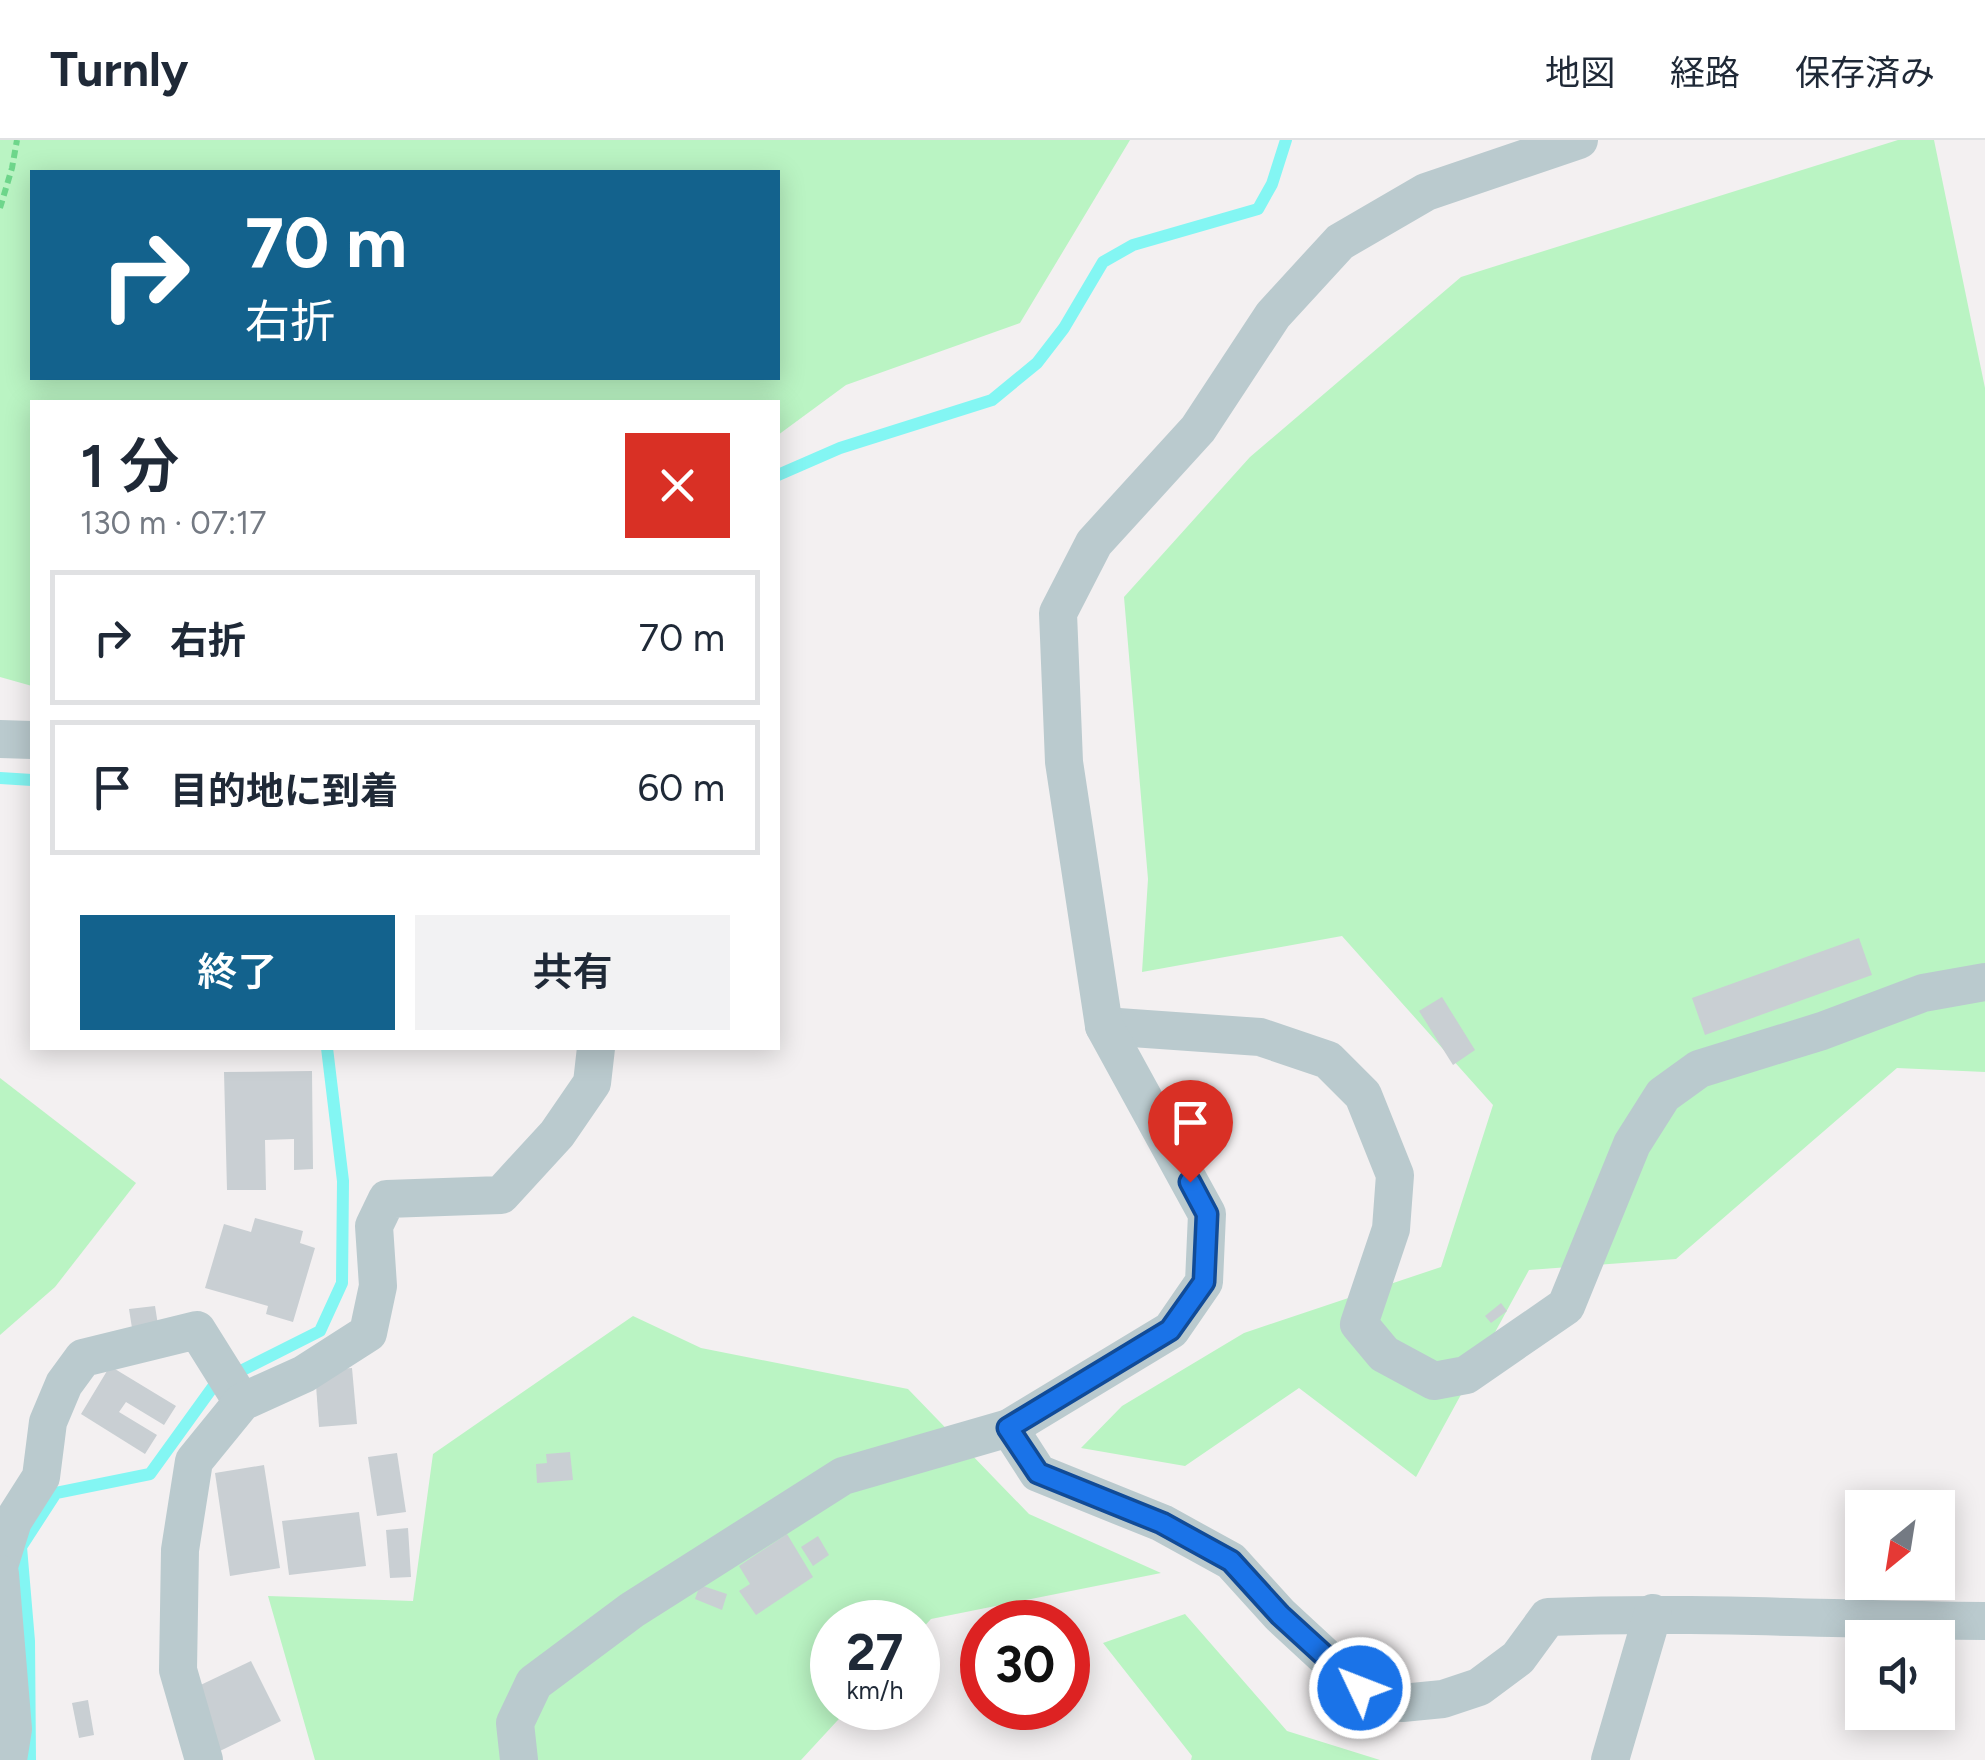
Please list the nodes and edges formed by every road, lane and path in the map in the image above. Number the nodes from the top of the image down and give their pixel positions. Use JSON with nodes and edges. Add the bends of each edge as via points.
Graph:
{"nodes":[{"id":1,"x":16,"y":140,"type":"edge"},
{"id":2,"x":1579,"y":140,"type":"edge"},
{"id":3,"x":0,"y":208,"type":"edge"},
{"id":4,"x":0,"y":738,"type":"edge"},
{"id":5,"x":30,"y":740,"type":"edge"},
{"id":6,"x":1985,"y":982,"type":"edge"},
{"id":7,"x":1104,"y":1026,"type":"junction"},
{"id":8,"x":596,"y":1050,"type":"edge"},
{"id":9,"x":242,"y":1402,"type":"junction"},
{"id":10,"x":1008,"y":1428,"type":"junction"},
{"id":11,"x":0,"y":1563,"type":"edge"},
{"id":12,"x":0,"y":1574,"type":"edge"},
{"id":13,"x":1653,"y":1613,"type":"junction"},
{"id":14,"x":1985,"y":1621,"type":"edge"},
{"id":15,"x":8,"y":1760,"type":"edge"},
{"id":16,"x":204,"y":1760,"type":"edge"},
{"id":17,"x":519,"y":1760,"type":"edge"},
{"id":18,"x":1610,"y":1760,"type":"edge"}],
"edges":[{"from":1,"to":3,"type":"path"},
{"from":2,"to":7,"type":"street","via":[[1426,192],[1340,242],[1273,315],[1198,429],[1094,543],[1058,613],[1064,762]]},
{"from":4,"to":5,"type":"street"},
{"from":6,"to":7,"type":"street","via":[[1923,992],[1699,1070],[1663,1096],[1632,1144],[1566,1306],[1466,1375],[1434,1381],[1384,1354],[1359,1324],[1392,1230],[1395,1175],[1363,1095],[1328,1060],[1260,1037]]},
{"from":7,"to":10,"type":"street","via":[[1207,1214],[1204,1282],[1170,1330]]},
{"from":8,"to":9,"type":"street","via":[[592,1083],[501,1195],[387,1198],[374,1226],[378,1286],[368,1333],[304,1374]]},
{"from":9,"to":11,"type":"street","via":[[197,1330],[83,1358],[48,1422],[42,1478],[13,1521]]},
{"from":9,"to":16,"type":"street","via":[[194,1461],[180,1550],[178,1670]]},
{"from":10,"to":13,"type":"street","via":[[1038,1473],[1162,1523],[1231,1561],[1360,1688],[1402,1703],[1479,1687],[1518,1658],[1548,1616]]},
{"from":10,"to":17,"type":"street","via":[[843,1476],[632,1610],[534,1683],[515,1723]]},
{"from":12,"to":15,"type":"street","via":[[13,1729]]},
{"from":13,"to":14,"type":"street"},
{"from":13,"to":18,"type":"street"}]}
